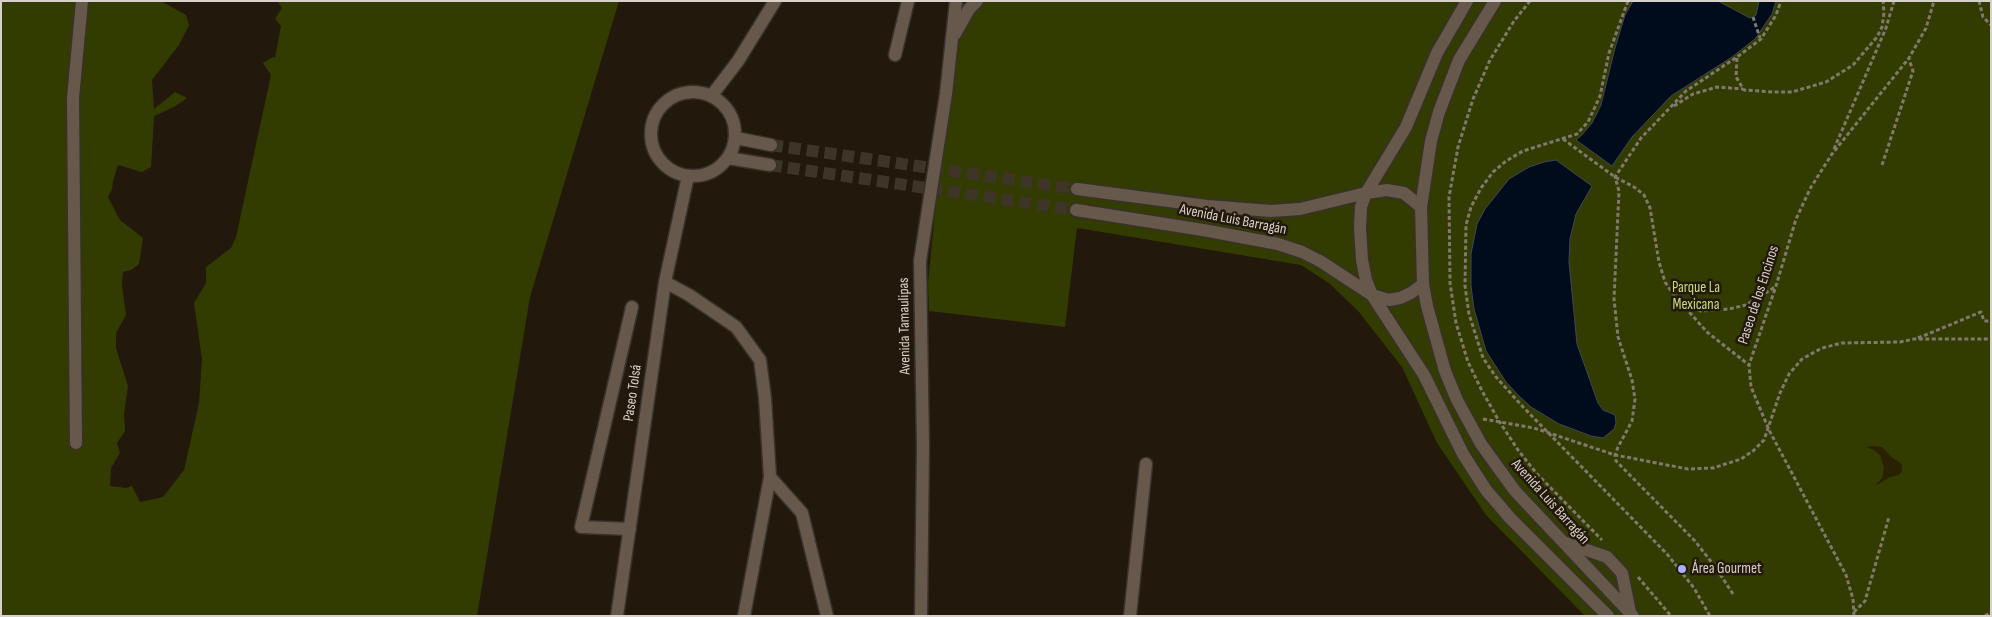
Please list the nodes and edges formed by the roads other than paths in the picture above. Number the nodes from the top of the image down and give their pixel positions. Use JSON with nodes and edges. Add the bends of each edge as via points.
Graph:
{"nodes":[{"id":1,"x":82,"y":1,"type":"edge"},
{"id":2,"x":775,"y":1,"type":"edge"},
{"id":3,"x":908,"y":1,"type":"edge"},
{"id":4,"x":956,"y":1,"type":"edge"},
{"id":5,"x":977,"y":1,"type":"edge"},
{"id":6,"x":1467,"y":1,"type":"edge"},
{"id":7,"x":1495,"y":1,"type":"edge"},
{"id":8,"x":952,"y":38,"type":"junction"},
{"id":9,"x":895,"y":55,"type":"dead end"},
{"id":10,"x":712,"y":95,"type":"junction"},
{"id":11,"x":736,"y":138,"type":"junction"},
{"id":12,"x":770,"y":145,"type":"tunnel mouth"},
{"id":13,"x":728,"y":158,"type":"junction"},
{"id":14,"x":770,"y":165,"type":"tunnel mouth"},
{"id":15,"x":688,"y":176,"type":"junction"},
{"id":16,"x":1077,"y":189,"type":"tunnel mouth"},
{"id":17,"x":1366,"y":193,"type":"junction"},
{"id":18,"x":1421,"y":207,"type":"junction"},
{"id":19,"x":1076,"y":210,"type":"tunnel mouth"},
{"id":20,"x":665,"y":282,"type":"junction"},
{"id":21,"x":1423,"y":284,"type":"junction"},
{"id":22,"x":1372,"y":295,"type":"junction"},
{"id":23,"x":632,"y":307,"type":"dead end"},
{"id":24,"x":76,"y":442,"type":"dead end"},
{"id":25,"x":1146,"y":464,"type":"dead end"},
{"id":26,"x":770,"y":477,"type":"junction"},
{"id":27,"x":630,"y":529,"type":"junction"},
{"id":28,"x":1565,"y":543,"type":"junction"},
{"id":29,"x":1632,"y":614,"type":"edge"},
{"id":30,"x":617,"y":616,"type":"edge"},
{"id":31,"x":744,"y":616,"type":"edge"},
{"id":32,"x":827,"y":616,"type":"edge"},
{"id":33,"x":921,"y":616,"type":"edge"},
{"id":34,"x":1130,"y":616,"type":"edge"},
{"id":35,"x":1608,"y":616,"type":"edge"}],
"edges":[{"from":1,"to":24,"type":"street","via":[[73,98]]},
{"from":2,"to":10,"type":"street","via":[[738,62]]},
{"from":3,"to":9,"type":"street"},
{"from":4,"to":8,"type":"street","name":"Avenida Tamaulipas"},
{"from":5,"to":8,"type":"street","name":"Avenida Tamaulipas"},
{"from":6,"to":17,"type":"street","name":"Avenida Luis Barragán","via":[[1437,53],[1406,127]]},
{"from":7,"to":18,"type":"street","name":"Avenida Luis Barragán","via":[[1459,60],[1442,104],[1431,141]]},
{"from":8,"to":33,"type":"street","name":"Avenida Tamaulipas","via":[[920,261]]},
{"from":10,"to":11,"type":"street","via":[[724,104],[732,117]]},
{"from":10,"to":15,"type":"street","via":[[694,91],[676,95],[661,106],[652,122],[651,140],[658,158],[671,170]]},
{"from":11,"to":12,"type":"street"},
{"from":11,"to":13,"type":"street"},
{"from":13,"to":14,"type":"street"},
{"from":13,"to":15,"type":"street","via":[[710,173]]},
{"from":15,"to":20,"type":"street","name":"Paseo Tolsá"},
{"from":16,"to":17,"type":"street","name":"Avenida Luis Barragán","via":[[1249,211],[1300,209]]},
{"from":17,"to":18,"type":"street","name":"Avenida Luis Barragán","via":[[1395,190]]},
{"from":17,"to":22,"type":"street","name":"Avenida Luis Barragán","via":[[1361,207],[1361,244],[1366,280]]},
{"from":18,"to":21,"type":"street","name":"Avenida Luis Barragán"},
{"from":19,"to":22,"type":"street","name":"Avenida Luis Barragán","via":[[1278,244],[1320,261]]},
{"from":20,"to":26,"type":"street","via":[[736,327],[760,360]]},
{"from":20,"to":27,"type":"street","name":"Paseo Tolsá"},
{"from":21,"to":22,"type":"street","name":"Avenida Luis Barragán","via":[[1400,298],[1389,300]]},
{"from":21,"to":28,"type":"street","name":"Avenida Luis Barragán","via":[[1445,371],[1466,418],[1515,491]]},
{"from":22,"to":35,"type":"street","name":"Avenida Luis Barragán","via":[[1414,358],[1463,454],[1486,490]]},
{"from":23,"to":27,"type":"street","via":[[581,527]]},
{"from":25,"to":34,"type":"street"},
{"from":26,"to":31,"type":"street"},
{"from":26,"to":32,"type":"street","via":[[802,514]]},
{"from":27,"to":30,"type":"street","name":"Paseo Tolsá"},
{"from":28,"to":29,"type":"street","name":"Avenida Luis Barragán"},
{"from":28,"to":29,"type":"street","via":[[1607,557],[1622,573]]}]}
